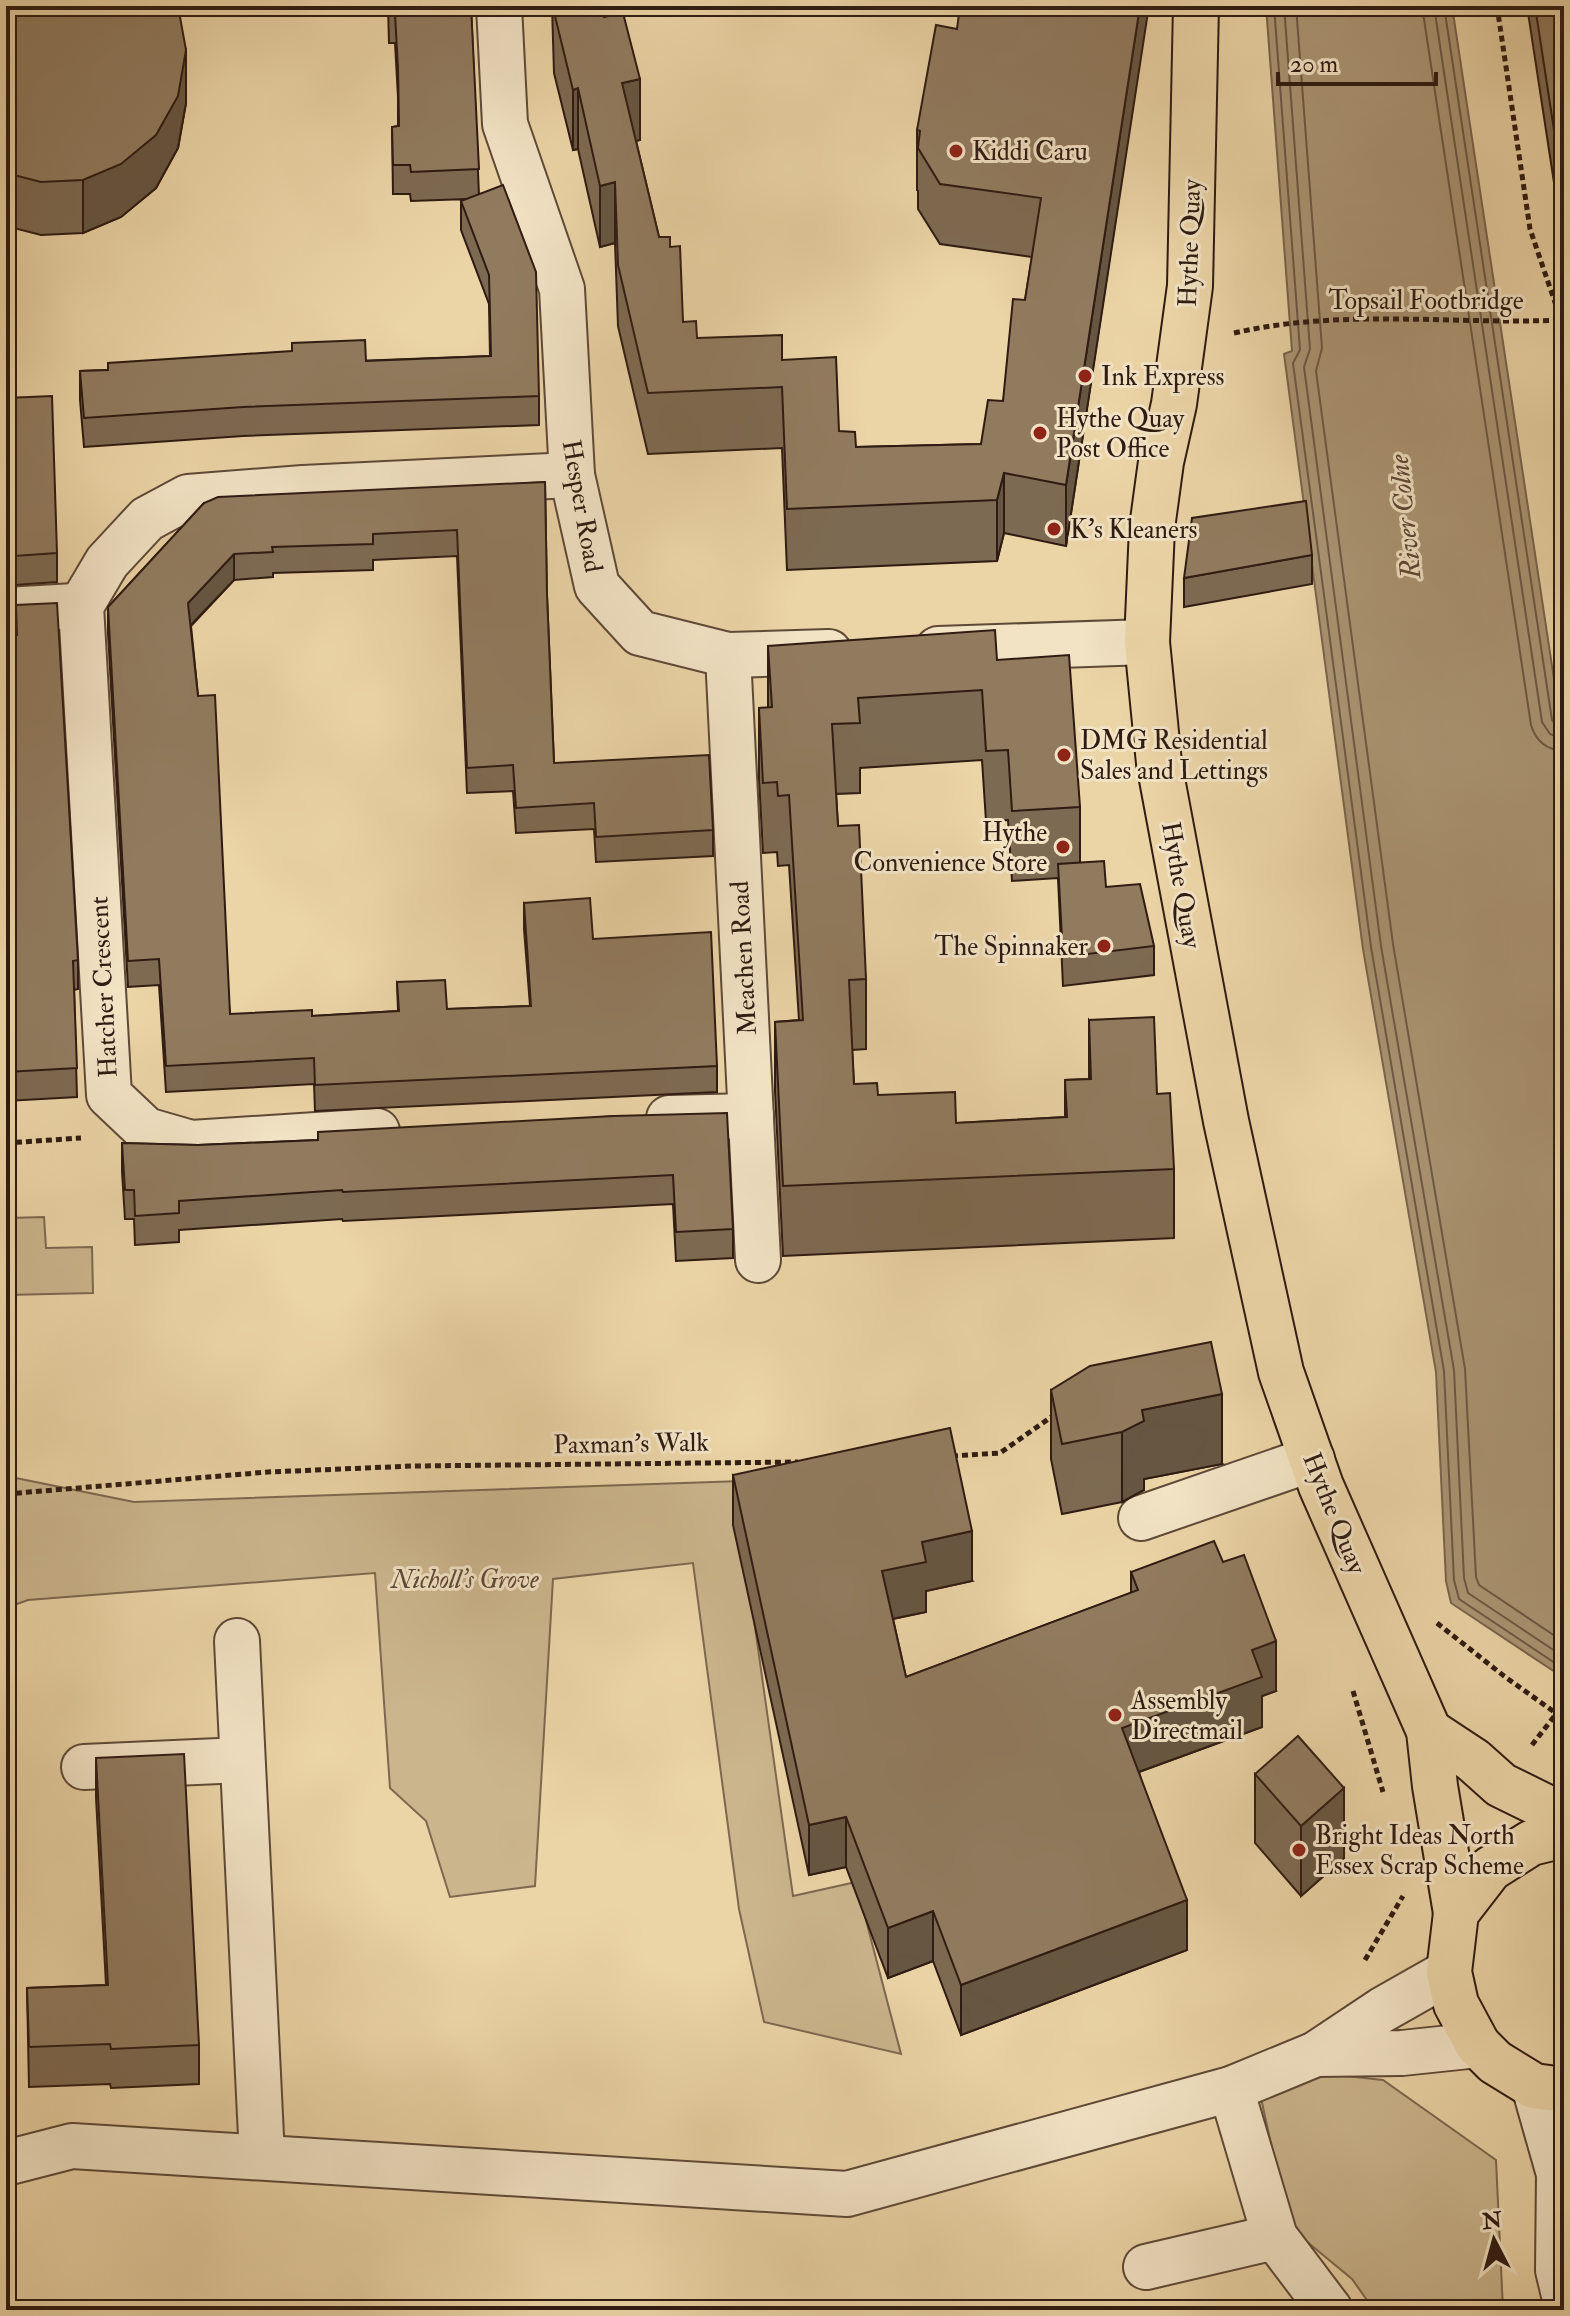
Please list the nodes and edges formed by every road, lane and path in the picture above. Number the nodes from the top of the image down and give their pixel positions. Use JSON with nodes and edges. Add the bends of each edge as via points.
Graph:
{"nodes":[{"id":1,"x":499,"y":6,"type":"edge"},
{"id":2,"x":1196,"y":6,"type":"edge"},
{"id":3,"x":1497,"y":6,"type":"edge"},
{"id":4,"x":1563,"y":320,"type":"edge"},
{"id":5,"x":1253,"y":328,"type":"dead end"},
{"id":6,"x":1564,"y":444,"type":"edge"},
{"id":7,"x":572,"y":475,"type":"junction"},
{"id":8,"x":81,"y":606,"type":"junction"},
{"id":9,"x":6,"y":610,"type":"edge"},
{"id":10,"x":1147,"y":642,"type":"junction"},
{"id":11,"x":728,"y":655,"type":"junction"},
{"id":12,"x":125,"y":1110,"type":"junction"},
{"id":13,"x":751,"y":1116,"type":"junction"},
{"id":14,"x":629,"y":1119,"type":"edge"},
{"id":15,"x":419,"y":1129,"type":"edge"},
{"id":16,"x":6,"y":1143,"type":"edge"},
{"id":17,"x":758,"y":1260,"type":"dead end"},
{"id":18,"x":1056,"y":1413,"type":"edge"},
{"id":19,"x":938,"y":1457,"type":"edge"},
{"id":20,"x":1312,"y":1459,"type":"junction"},
{"id":21,"x":802,"y":1462,"type":"edge"},
{"id":22,"x":6,"y":1494,"type":"edge"},
{"id":23,"x":1141,"y":1518,"type":"dead end"},
{"id":24,"x":1384,"y":1629,"type":"junction"},
{"id":25,"x":237,"y":1641,"type":"dead end"},
{"id":26,"x":1350,"y":1677,"type":"dead end"},
{"id":27,"x":1564,"y":1719,"type":"edge"},
{"id":28,"x":1429,"y":1731,"type":"junction"},
{"id":29,"x":242,"y":1760,"type":"junction"},
{"id":30,"x":84,"y":1767,"type":"dead end"},
{"id":31,"x":1385,"y":1799,"type":"dead end"},
{"id":32,"x":1564,"y":1816,"type":"edge"},
{"id":33,"x":1564,"y":1835,"type":"edge"},
{"id":34,"x":1410,"y":1884,"type":"dead end"},
{"id":35,"x":1456,"y":1913,"type":"junction"},
{"id":36,"x":1365,"y":1960,"type":"dead end"},
{"id":37,"x":1449,"y":1972,"type":"junction"},
{"id":38,"x":1478,"y":2045,"type":"junction"},
{"id":39,"x":1316,"y":2054,"type":"junction"},
{"id":40,"x":1549,"y":2088,"type":"edge"},
{"id":41,"x":1231,"y":2089,"type":"junction"},
{"id":42,"x":262,"y":2157,"type":"junction"},
{"id":43,"x":6,"y":2163,"type":"edge"},
{"id":44,"x":1275,"y":2237,"type":"junction"},
{"id":45,"x":1146,"y":2267,"type":"dead end"},
{"id":46,"x":1564,"y":2295,"type":"edge"},
{"id":47,"x":1330,"y":2310,"type":"edge"}],
"edges":[{"from":1,"to":7,"type":"street","name":"Hesper Road","via":[[505,124],[562,289]]},
{"from":2,"to":10,"type":"main road","name":"Hythe Quay","via":[[1190,286],[1152,528]]},
{"from":3,"to":4,"type":"path","via":[[1530,229]]},
{"from":4,"to":5,"type":"path","name":"Topsail Footbridge","via":[[1381,317]]},
{"from":4,"to":6,"type":"path"},
{"from":7,"to":8,"type":"street","via":[[188,497],[147,519],[107,562]]},
{"from":7,"to":11,"type":"street","name":"Hesper Road","via":[[597,586],[640,633]]},
{"from":8,"to":9,"type":"street"},
{"from":8,"to":12,"type":"street","name":"Hatcher Crescent","via":[[109,1095]]},
{"from":10,"to":11,"type":"street","name":"Hesper Road"},
{"from":10,"to":20,"type":"main road","name":"Hythe Quay","via":[[1159,763],[1223,1106],[1281,1372]]},
{"from":11,"to":13,"type":"street","name":"Meachen Road"},
{"from":12,"to":15,"type":"street","name":"Hatcher Crescent","via":[[146,1130],[191,1143]]},
{"from":12,"to":16,"type":"path","via":[[100,1136]]},
{"from":13,"to":14,"type":"street"},
{"from":13,"to":17,"type":"street","name":"Meachen Road"},
{"from":18,"to":19,"type":"path","via":[[1000,1453]]},
{"from":20,"to":23,"type":"street"},
{"from":20,"to":24,"type":"main road","name":"Hythe Quay"},
{"from":21,"to":22,"type":"path","name":"Paxman's Walk","via":[[413,1466]]},
{"from":24,"to":27,"type":"path","via":[[1429,1616]]},
{"from":24,"to":28,"type":"main road","name":"Hythe Quay"},
{"from":25,"to":29,"type":"street"},
{"from":26,"to":31,"type":"path"},
{"from":28,"to":32,"type":"main road","via":[[1501,1785]]},
{"from":28,"to":35,"type":"main road","name":"Hythe Quay"},
{"from":29,"to":30,"type":"street"},
{"from":29,"to":42,"type":"street"},
{"from":33,"to":35,"type":"main road","via":[[1531,1843],[1490,1869]]},
{"from":34,"to":36,"type":"path"},
{"from":35,"to":37,"type":"main road"},
{"from":37,"to":38,"type":"main road","via":[[1456,2004]]},
{"from":37,"to":39,"type":"street"},
{"from":38,"to":39,"type":"street"},
{"from":38,"to":40,"type":"main road","via":[[1496,2064]]},
{"from":39,"to":41,"type":"street"},
{"from":40,"to":46,"type":"street","via":[[1559,2174],[1558,2270]]},
{"from":41,"to":42,"type":"street","via":[[847,2194]]},
{"from":41,"to":44,"type":"street"},
{"from":42,"to":43,"type":"street","via":[[72,2146]]},
{"from":44,"to":45,"type":"street"},
{"from":44,"to":47,"type":"street"}]}
